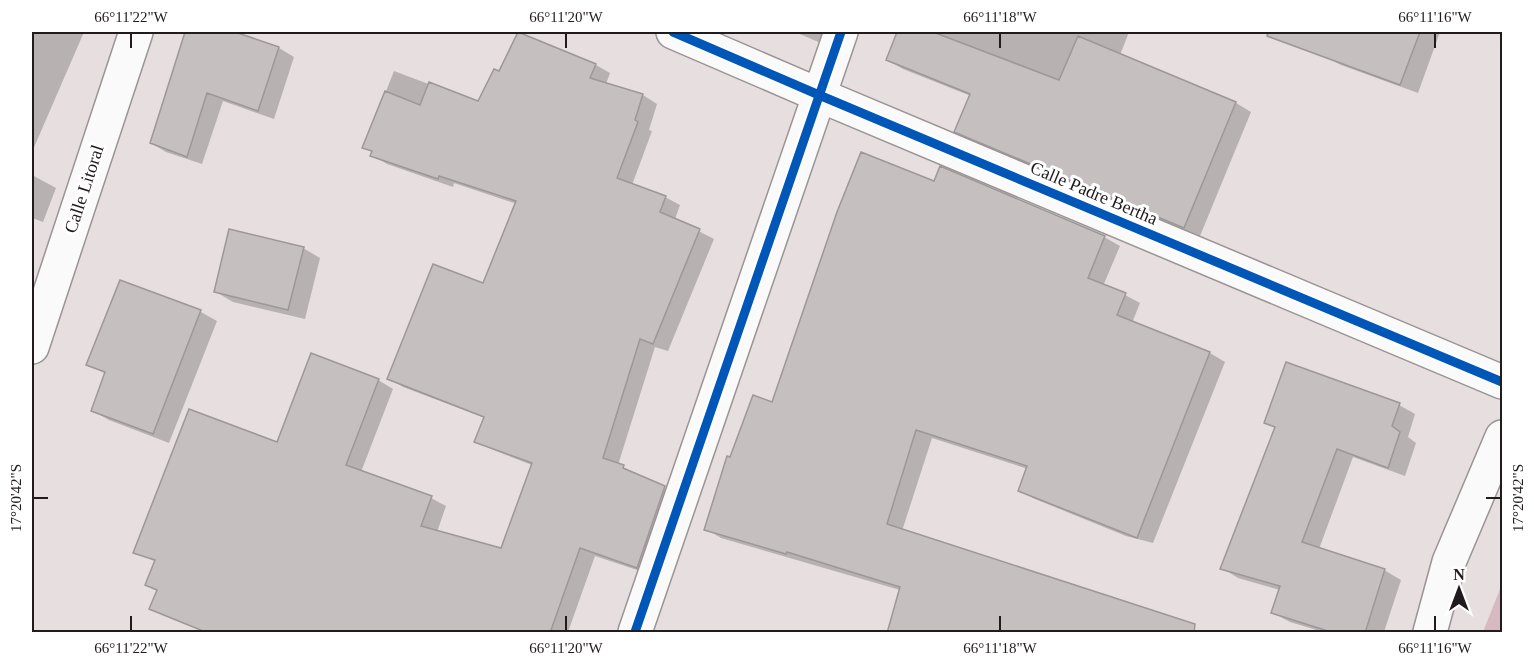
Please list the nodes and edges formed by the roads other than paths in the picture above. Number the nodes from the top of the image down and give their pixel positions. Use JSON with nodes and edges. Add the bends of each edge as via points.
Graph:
{"nodes":[{"id":1,"x":136,"y":32,"type":"edge"},
{"id":2,"x":673,"y":32,"type":"edge"},
{"id":3,"x":841,"y":32,"type":"edge"},
{"id":4,"x":819,"y":95,"type":"junction"},
{"id":5,"x":32,"y":347,"type":"edge"},
{"id":6,"x":1503,"y":382,"type":"edge"},
{"id":7,"x":1503,"y":437,"type":"edge"},
{"id":8,"x":635,"y":633,"type":"edge"},
{"id":9,"x":1430,"y":633,"type":"edge"}],
"edges":[{"from":1,"to":5,"type":"street","name":"Calle Litoral"},
{"from":2,"to":4,"type":"street","name":"Calle Padre Bertha"},
{"from":3,"to":4,"type":"street"},
{"from":4,"to":6,"type":"street","name":"Calle Padre Bertha"},
{"from":4,"to":8,"type":"street"},
{"from":7,"to":9,"type":"street","via":[[1449,562]]}]}
